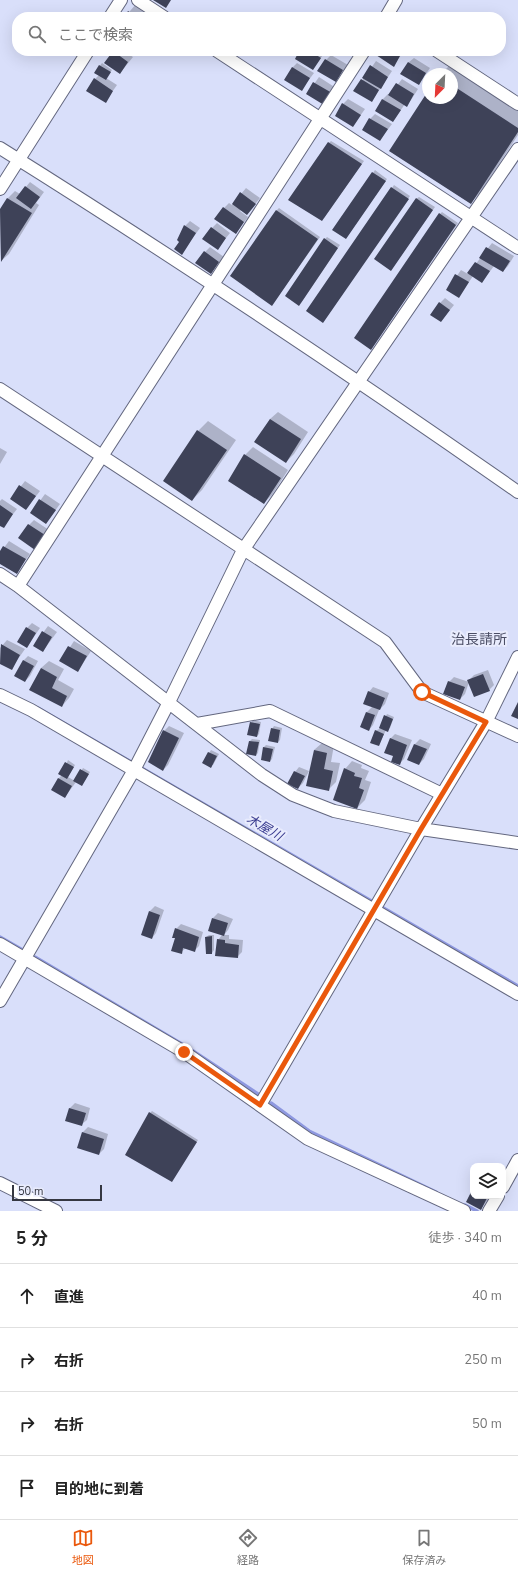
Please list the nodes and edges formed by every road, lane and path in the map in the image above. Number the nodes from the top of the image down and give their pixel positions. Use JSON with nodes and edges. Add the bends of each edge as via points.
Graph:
{"nodes":[{"id":1,"x":121,"y":0,"type":"edge"},
{"id":2,"x":138,"y":0,"type":"edge"},
{"id":3,"x":396,"y":0,"type":"edge"},
{"id":4,"x":113,"y":12,"type":"edge"},
{"id":5,"x":156,"y":12,"type":"edge"},
{"id":6,"x":389,"y":12,"type":"edge"},
{"id":7,"x":85,"y":56,"type":"edge"},
{"id":8,"x":225,"y":56,"type":"edge"},
{"id":9,"x":361,"y":56,"type":"edge"},
{"id":10,"x":444,"y":56,"type":"edge"},
{"id":11,"x":518,"y":104,"type":"edge"},
{"id":12,"x":321,"y":118,"type":"junction"},
{"id":13,"x":0,"y":148,"type":"edge"},
{"id":14,"x":518,"y":149,"type":"edge"},
{"id":15,"x":19,"y":160,"type":"junction"},
{"id":16,"x":0,"y":189,"type":"edge"},
{"id":17,"x":472,"y":217,"type":"junction"},
{"id":18,"x":518,"y":248,"type":"edge"},
{"id":19,"x":213,"y":284,"type":"junction"},
{"id":20,"x":359,"y":381,"type":"junction"},
{"id":21,"x":0,"y":388,"type":"edge"},
{"id":22,"x":103,"y":456,"type":"junction"},
{"id":23,"x":518,"y":492,"type":"edge"},
{"id":24,"x":243,"y":550,"type":"junction"},
{"id":25,"x":0,"y":574,"type":"edge"},
{"id":26,"x":18,"y":586,"type":"junction"},
{"id":27,"x":518,"y":657,"type":"edge"},
{"id":28,"x":0,"y":695,"type":"edge"},
{"id":29,"x":169,"y":702,"type":"junction"},
{"id":30,"x":486,"y":722,"type":"junction"},
{"id":31,"x":197,"y":724,"type":"junction"},
{"id":32,"x":518,"y":736,"type":"edge"},
{"id":33,"x":136,"y":766,"type":"junction"},
{"id":34,"x":442,"y":794,"type":"junction"},
{"id":35,"x":421,"y":829,"type":"junction"},
{"id":36,"x":518,"y":843,"type":"edge"},
{"id":37,"x":375,"y":907,"type":"junction"},
{"id":38,"x":0,"y":944,"type":"edge"},
{"id":39,"x":25,"y":958,"type":"junction"},
{"id":40,"x":518,"y":994,"type":"edge"},
{"id":41,"x":0,"y":1001,"type":"edge"},
{"id":42,"x":260,"y":1105,"type":"junction"},
{"id":43,"x":518,"y":1160,"type":"edge"},
{"id":44,"x":506,"y":1181,"type":"edge"},
{"id":45,"x":0,"y":1183,"type":"edge"},
{"id":46,"x":496,"y":1199,"type":"edge"},
{"id":47,"x":56,"y":1211,"type":"edge"},
{"id":48,"x":464,"y":1211,"type":"edge"},
{"id":49,"x":489,"y":1211,"type":"edge"}],
"edges":[{"from":1,"to":4,"type":"street"},
{"from":2,"to":5,"type":"street"},
{"from":3,"to":6,"type":"street"},
{"from":7,"to":15,"type":"street"},
{"from":8,"to":12,"type":"street"},
{"from":9,"to":12,"type":"street"},
{"from":10,"to":11,"type":"street"},
{"from":12,"to":17,"type":"street"},
{"from":12,"to":19,"type":"street"},
{"from":13,"to":15,"type":"street"},
{"from":14,"to":17,"type":"street"},
{"from":15,"to":16,"type":"street"},
{"from":15,"to":19,"type":"street"},
{"from":17,"to":18,"type":"street"},
{"from":17,"to":20,"type":"street"},
{"from":19,"to":20,"type":"street"},
{"from":19,"to":22,"type":"street"},
{"from":20,"to":23,"type":"street"},
{"from":20,"to":24,"type":"street"},
{"from":21,"to":22,"type":"street"},
{"from":22,"to":24,"type":"street"},
{"from":22,"to":26,"type":"street"},
{"from":24,"to":29,"type":"street"},
{"from":24,"to":30,"type":"street","via":[[385,642],[422,692]]},
{"from":25,"to":26,"type":"street"},
{"from":26,"to":29,"type":"street"},
{"from":27,"to":30,"type":"street"},
{"from":28,"to":33,"type":"street"},
{"from":29,"to":31,"type":"street"},
{"from":29,"to":33,"type":"street"},
{"from":30,"to":32,"type":"street"},
{"from":30,"to":34,"type":"street"},
{"from":31,"to":34,"type":"street","via":[[270,711]]},
{"from":31,"to":35,"type":"street","via":[[262,775],[294,795],[334,811]]},
{"from":33,"to":37,"type":"street"},
{"from":33,"to":39,"type":"street"},
{"from":34,"to":35,"type":"street"},
{"from":35,"to":36,"type":"street"},
{"from":35,"to":37,"type":"street"},
{"from":37,"to":40,"type":"street"},
{"from":37,"to":42,"type":"street"},
{"from":38,"to":39,"type":"street"},
{"from":39,"to":41,"type":"street"},
{"from":39,"to":42,"type":"street","via":[[184,1052]]},
{"from":42,"to":48,"type":"street","via":[[308,1139]]},
{"from":43,"to":44,"type":"street"},
{"from":45,"to":47,"type":"street"},
{"from":46,"to":49,"type":"street"}]}
